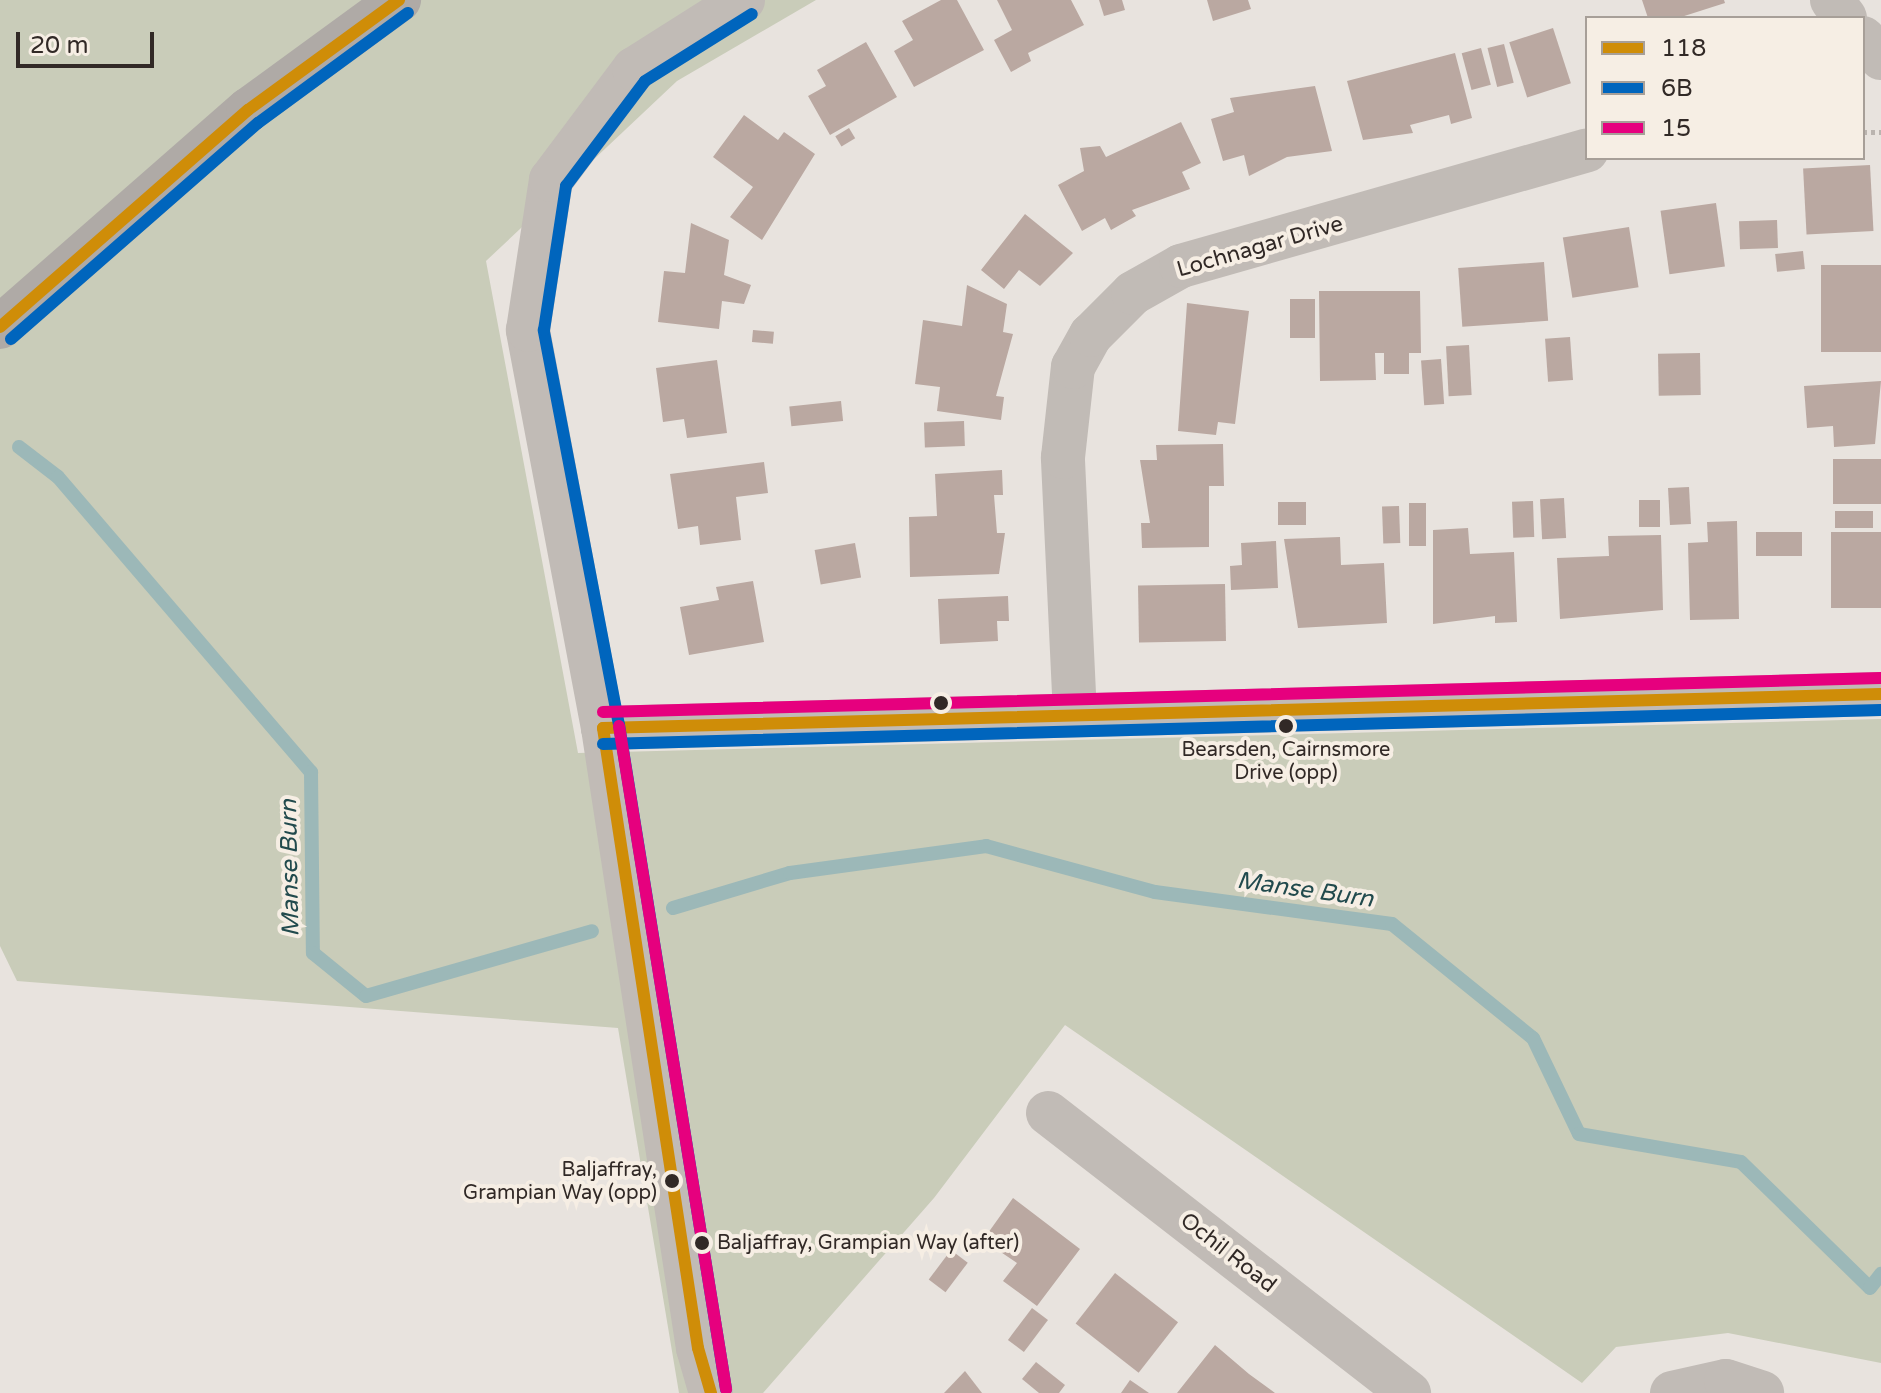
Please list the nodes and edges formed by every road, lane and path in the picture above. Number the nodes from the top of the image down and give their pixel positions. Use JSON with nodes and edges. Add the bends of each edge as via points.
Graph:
{"nodes":[{"id":1,"x":743,"y":0,"type":"edge"},
{"id":2,"x":395,"y":1,"type":"edge"},
{"id":3,"x":1865,"y":42,"type":"edge"},
{"id":4,"x":1881,"y":58,"type":"edge"},
{"id":5,"x":1585,"y":151,"type":"edge"},
{"id":6,"x":0,"y":327,"type":"edge"},
{"id":7,"x":1881,"y":694,"type":"edge"},
{"id":8,"x":1075,"y":715,"type":"junction"},
{"id":9,"x":603,"y":728,"type":"junction"},
{"id":10,"x":1048,"y":1113,"type":"dead end"},
{"id":11,"x":711,"y":1393,"type":"edge"},
{"id":12,"x":1409,"y":1393,"type":"edge"},
{"id":13,"x":1672,"y":1393,"type":"edge"},
{"id":14,"x":1762,"y":1393,"type":"edge"}],
"edges":[{"from":1,"to":9,"type":"street","via":[[634,69],[551,180],[528,330]]},
{"from":2,"to":6,"type":"main road","via":[[248,110]]},
{"from":3,"to":4,"type":"street"},
{"from":5,"to":8,"type":"street","name":"Lochnagar Drive","via":[[1181,266],[1133,293],[1091,335],[1073,367],[1063,457]]},
{"from":7,"to":8,"type":"street"},
{"from":8,"to":9,"type":"street"},
{"from":9,"to":11,"type":"street","via":[[698,1348]]},
{"from":10,"to":12,"type":"street","name":"Ochil Road"},
{"from":13,"to":14,"type":"street","via":[[1726,1381]]}]}
